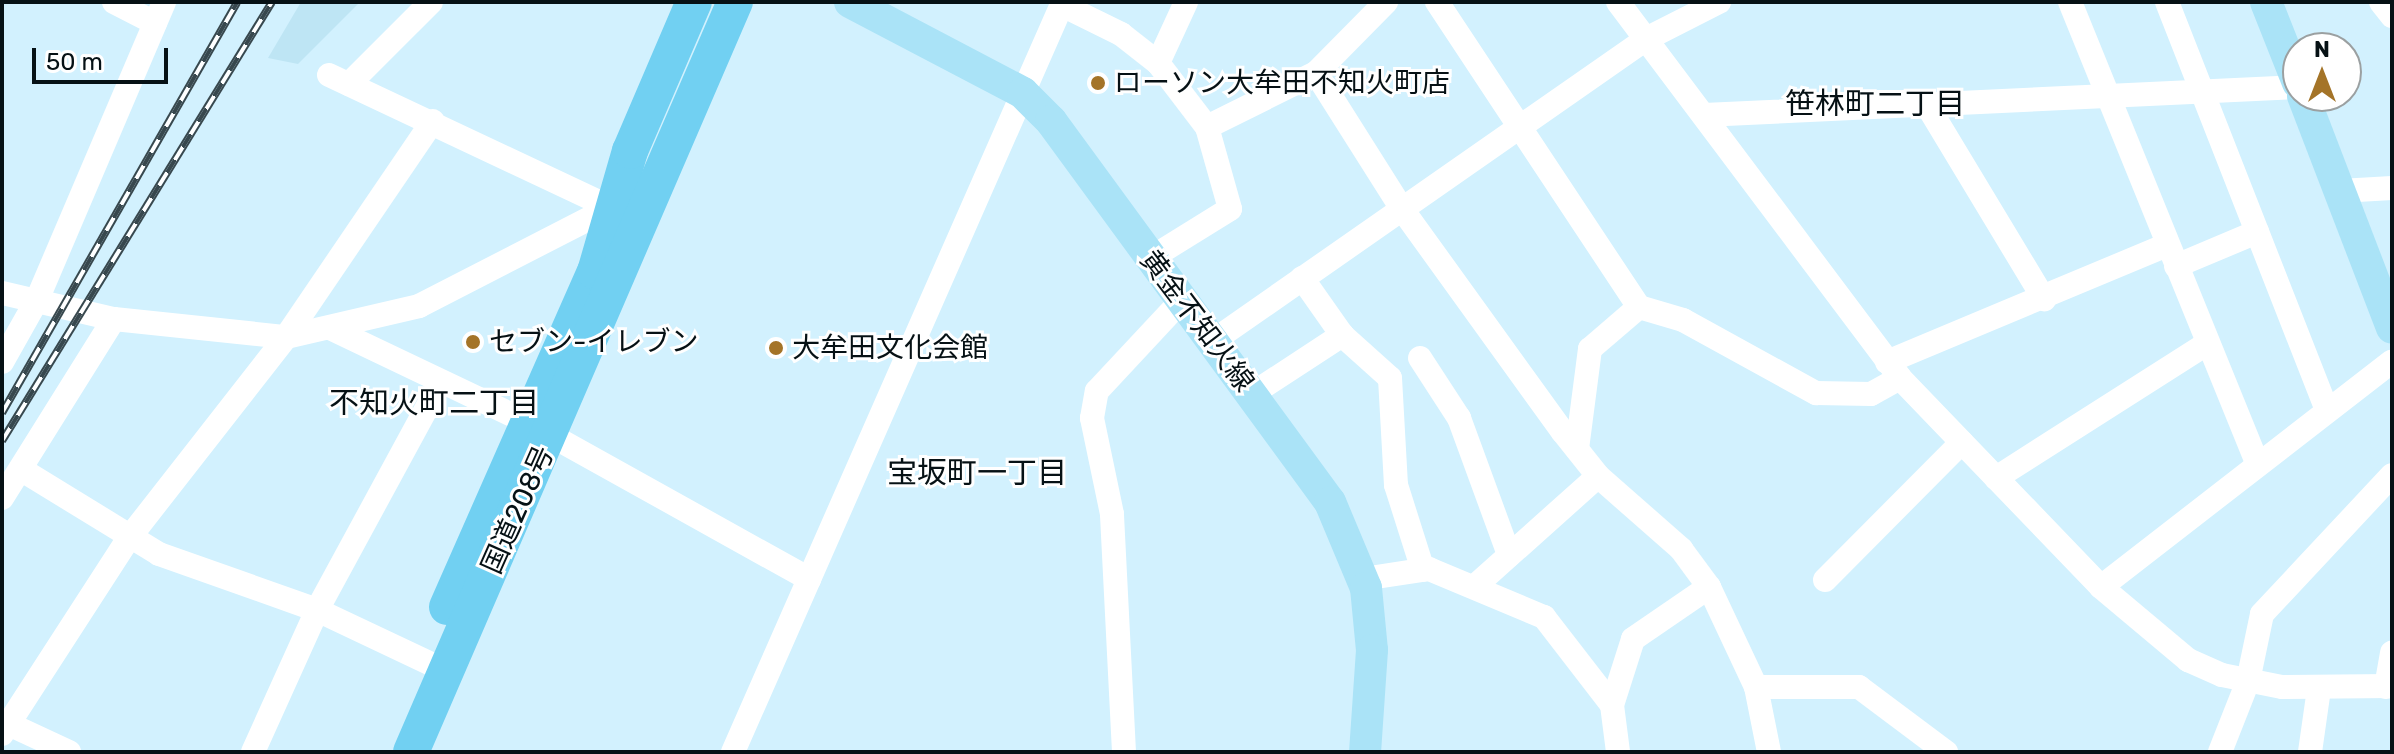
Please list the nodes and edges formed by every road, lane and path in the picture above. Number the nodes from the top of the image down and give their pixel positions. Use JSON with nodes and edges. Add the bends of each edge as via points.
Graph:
{"nodes":[{"id":1,"x":114,"y":2,"type":"edge"},
{"id":2,"x":431,"y":2,"type":"edge"},
{"id":3,"x":694,"y":2,"type":"edge"},
{"id":4,"x":735,"y":2,"type":"edge"},
{"id":5,"x":850,"y":2,"type":"edge"},
{"id":6,"x":1186,"y":2,"type":"edge"},
{"id":7,"x":1386,"y":2,"type":"edge"},
{"id":8,"x":1437,"y":2,"type":"edge"},
{"id":9,"x":1618,"y":2,"type":"edge"},
{"id":10,"x":1719,"y":2,"type":"edge"},
{"id":11,"x":2070,"y":2,"type":"edge"},
{"id":12,"x":2167,"y":2,"type":"edge"},
{"id":13,"x":2266,"y":2,"type":"edge"},
{"id":14,"x":2381,"y":2,"type":"edge"},
{"id":15,"x":1062,"y":4,"type":"edge"},
{"id":16,"x":159,"y":12,"type":"edge"},
{"id":17,"x":2392,"y":16,"type":"edge"},
{"id":18,"x":1646,"y":39,"type":"junction"},
{"id":19,"x":2282,"y":44,"type":"edge"},
{"id":20,"x":1158,"y":63,"type":"junction"},
{"id":21,"x":1316,"y":73,"type":"junction"},
{"id":22,"x":2282,"y":86,"type":"edge"},
{"id":23,"x":2202,"y":92,"type":"junction"},
{"id":24,"x":1023,"y":93,"type":"junction"},
{"id":25,"x":2106,"y":96,"type":"junction"},
{"id":26,"x":1927,"y":105,"type":"junction"},
{"id":27,"x":2309,"y":112,"type":"edge"},
{"id":28,"x":1704,"y":115,"type":"junction"},
{"id":29,"x":433,"y":121,"type":"junction"},
{"id":30,"x":1207,"y":127,"type":"junction"},
{"id":31,"x":1516,"y":132,"type":"junction"},
{"id":32,"x":2392,"y":188,"type":"edge"},
{"id":33,"x":2340,"y":191,"type":"junction"},
{"id":34,"x":610,"y":208,"type":"junction"},
{"id":35,"x":1402,"y":209,"type":"junction"},
{"id":36,"x":645,"y":221,"type":"junction"},
{"id":37,"x":2257,"y":232,"type":"junction"},
{"id":38,"x":2172,"y":256,"type":"junction"},
{"id":39,"x":1151,"y":258,"type":"junction"},
{"id":40,"x":1302,"y":278,"type":"junction"},
{"id":41,"x":2,"y":293,"type":"edge"},
{"id":42,"x":2044,"y":299,"type":"junction"},
{"id":43,"x":37,"y":300,"type":"junction"},
{"id":44,"x":1182,"y":300,"type":"junction"},
{"id":45,"x":1639,"y":307,"type":"junction"},
{"id":46,"x":114,"y":319,"type":"junction"},
{"id":47,"x":2392,"y":328,"type":"edge"},
{"id":48,"x":332,"y":329,"type":"junction"},
{"id":49,"x":1342,"y":335,"type":"junction"},
{"id":50,"x":286,"y":337,"type":"junction"},
{"id":51,"x":1213,"y":341,"type":"junction"},
{"id":52,"x":2208,"y":343,"type":"junction"},
{"id":53,"x":1420,"y":358,"type":"dead end"},
{"id":54,"x":2392,"y":361,"type":"edge"},
{"id":55,"x":2,"y":362,"type":"edge"},
{"id":56,"x":1893,"y":370,"type":"junction"},
{"id":57,"x":441,"y":382,"type":"junction"},
{"id":58,"x":1252,"y":394,"type":"junction"},
{"id":59,"x":2326,"y":408,"type":"junction"},
{"id":60,"x":538,"y":431,"type":"junction"},
{"id":61,"x":1962,"y":442,"type":"junction"},
{"id":62,"x":1577,"y":449,"type":"junction"},
{"id":63,"x":2257,"y":462,"type":"junction"},
{"id":64,"x":22,"y":470,"type":"junction"},
{"id":65,"x":2392,"y":475,"type":"edge"},
{"id":66,"x":1598,"y":476,"type":"junction"},
{"id":67,"x":1996,"y":478,"type":"junction"},
{"id":68,"x":2,"y":498,"type":"edge"},
{"id":69,"x":129,"y":538,"type":"junction"},
{"id":70,"x":1509,"y":555,"type":"junction"},
{"id":71,"x":1423,"y":570,"type":"junction"},
{"id":72,"x":809,"y":579,"type":"junction"},
{"id":73,"x":1363,"y":579,"type":"junction"},
{"id":74,"x":1825,"y":580,"type":"dead end"},
{"id":75,"x":1474,"y":587,"type":"junction"},
{"id":76,"x":1709,"y":587,"type":"junction"},
{"id":77,"x":2101,"y":587,"type":"junction"},
{"id":78,"x":317,"y":610,"type":"junction"},
{"id":79,"x":2392,"y":653,"type":"edge"},
{"id":80,"x":435,"y":666,"type":"junction"},
{"id":81,"x":2248,"y":681,"type":"junction"},
{"id":82,"x":2389,"y":686,"type":"edge"},
{"id":83,"x":1756,"y":687,"type":"junction"},
{"id":84,"x":2319,"y":689,"type":"junction"},
{"id":85,"x":1612,"y":705,"type":"junction"},
{"id":86,"x":4,"y":727,"type":"edge"},
{"id":87,"x":69,"y":752,"type":"edge"},
{"id":88,"x":253,"y":752,"type":"edge"},
{"id":89,"x":384,"y":752,"type":"edge"},
{"id":90,"x":411,"y":752,"type":"edge"},
{"id":91,"x":733,"y":752,"type":"edge"},
{"id":92,"x":1124,"y":752,"type":"edge"},
{"id":93,"x":1365,"y":752,"type":"edge"},
{"id":94,"x":1618,"y":752,"type":"edge"},
{"id":95,"x":1769,"y":752,"type":"edge"},
{"id":96,"x":1946,"y":752,"type":"edge"},
{"id":97,"x":2220,"y":752,"type":"edge"},
{"id":98,"x":2310,"y":752,"type":"edge"}],
"edges":[{"from":1,"to":16,"type":"street"},
{"from":2,"to":29,"type":"street","via":[[339,80]]},
{"from":3,"to":34,"type":"highway","name":"国道208号"},
{"from":4,"to":36,"type":"highway","name":"国道208号"},
{"from":5,"to":24,"type":"main road","name":"黄金不知火線"},
{"from":6,"to":20,"type":"street"},
{"from":7,"to":21,"type":"street"},
{"from":8,"to":31,"type":"street"},
{"from":9,"to":18,"type":"street"},
{"from":10,"to":18,"type":"street"},
{"from":11,"to":25,"type":"street"},
{"from":12,"to":23,"type":"street"},
{"from":13,"to":19,"type":"main road"},
{"from":14,"to":17,"type":"street"},
{"from":15,"to":20,"type":"street","via":[[1121,34]]},
{"from":15,"to":24,"type":"street"},
{"from":16,"to":43,"type":"street"},
{"from":18,"to":28,"type":"street"},
{"from":18,"to":31,"type":"street"},
{"from":20,"to":30,"type":"street"},
{"from":21,"to":30,"type":"street"},
{"from":21,"to":35,"type":"street"},
{"from":22,"to":23,"type":"street"},
{"from":23,"to":25,"type":"street"},
{"from":23,"to":37,"type":"street"},
{"from":24,"to":39,"type":"main road","name":"黄金不知火線"},
{"from":24,"to":72,"type":"street"},
{"from":25,"to":26,"type":"street"},
{"from":25,"to":38,"type":"street"},
{"from":26,"to":28,"type":"street"},
{"from":26,"to":42,"type":"street"},
{"from":27,"to":33,"type":"main road"},
{"from":28,"to":56,"type":"street"},
{"from":29,"to":34,"type":"street"},
{"from":29,"to":50,"type":"street"},
{"from":30,"to":39,"type":"street","via":[[1230,209]]},
{"from":31,"to":35,"type":"street"},
{"from":31,"to":45,"type":"street"},
{"from":32,"to":33,"type":"street"},
{"from":33,"to":47,"type":"main road"},
{"from":34,"to":36,"type":"street"},
{"from":34,"to":48,"type":"street","via":[[458,290]]},
{"from":34,"to":60,"type":"highway","name":"国道208号","via":[[595,272]]},
{"from":35,"to":40,"type":"street"},
{"from":35,"to":62,"type":"street"},
{"from":36,"to":60,"type":"highway","name":"国道208号"},
{"from":37,"to":38,"type":"street"},
{"from":37,"to":59,"type":"street"},
{"from":38,"to":42,"type":"street"},
{"from":38,"to":52,"type":"street"},
{"from":39,"to":44,"type":"main road","name":"黄金不知火線"},
{"from":40,"to":49,"type":"street"},
{"from":40,"to":51,"type":"street"},
{"from":41,"to":43,"type":"street"},
{"from":42,"to":56,"type":"street"},
{"from":43,"to":46,"type":"street"},
{"from":43,"to":55,"type":"street"},
{"from":44,"to":51,"type":"main road","name":"黄金不知火線"},
{"from":44,"to":92,"type":"street","via":[[1097,391],[1092,418],[1112,514]]},
{"from":45,"to":56,"type":"street","via":[[1683,320],[1816,393],[1847,398]]},
{"from":45,"to":62,"type":"street","via":[[1590,349]]},
{"from":46,"to":50,"type":"street"},
{"from":46,"to":64,"type":"street"},
{"from":48,"to":50,"type":"street"},
{"from":48,"to":57,"type":"street"},
{"from":49,"to":58,"type":"street"},
{"from":49,"to":71,"type":"street","via":[[1390,378],[1396,485]]},
{"from":50,"to":69,"type":"street"},
{"from":51,"to":58,"type":"main road","name":"黄金不知火線"},
{"from":52,"to":63,"type":"street"},
{"from":52,"to":67,"type":"street"},
{"from":53,"to":70,"type":"street","via":[[1459,418]]},
{"from":54,"to":59,"type":"street"},
{"from":56,"to":61,"type":"street"},
{"from":57,"to":60,"type":"street"},
{"from":57,"to":78,"type":"street"},
{"from":58,"to":73,"type":"main road","name":"黄金不知火線","via":[[1330,502]]},
{"from":59,"to":63,"type":"street"},
{"from":60,"to":72,"type":"street"},
{"from":60,"to":80,"type":"highway","name":"国道208号"},
{"from":61,"to":67,"type":"street"},
{"from":61,"to":74,"type":"street"},
{"from":62,"to":66,"type":"street"},
{"from":63,"to":77,"type":"street"},
{"from":64,"to":68,"type":"street"},
{"from":64,"to":69,"type":"street"},
{"from":65,"to":81,"type":"street","via":[[2262,614]]},
{"from":66,"to":70,"type":"street"},
{"from":66,"to":76,"type":"street","via":[[1681,549]]},
{"from":67,"to":77,"type":"street"},
{"from":69,"to":78,"type":"street"},
{"from":69,"to":86,"type":"street"},
{"from":70,"to":75,"type":"street"},
{"from":71,"to":73,"type":"street"},
{"from":71,"to":75,"type":"street"},
{"from":72,"to":91,"type":"street"},
{"from":73,"to":93,"type":"main road","name":"黄金不知火線","via":[[1372,650]]},
{"from":75,"to":85,"type":"street","via":[[1544,617]]},
{"from":76,"to":83,"type":"street"},
{"from":76,"to":85,"type":"street","via":[[1633,639]]},
{"from":77,"to":81,"type":"street","via":[[2188,660]]},
{"from":78,"to":80,"type":"street"},
{"from":78,"to":88,"type":"street"},
{"from":79,"to":82,"type":"street"},
{"from":80,"to":89,"type":"highway","name":"国道208号"},
{"from":80,"to":90,"type":"highway","name":"国道208号"},
{"from":81,"to":84,"type":"street"},
{"from":81,"to":97,"type":"street"},
{"from":82,"to":84,"type":"street"},
{"from":83,"to":95,"type":"street"},
{"from":83,"to":96,"type":"street","via":[[1859,687]]},
{"from":84,"to":98,"type":"street"},
{"from":85,"to":94,"type":"street"},
{"from":86,"to":87,"type":"street"}]}
